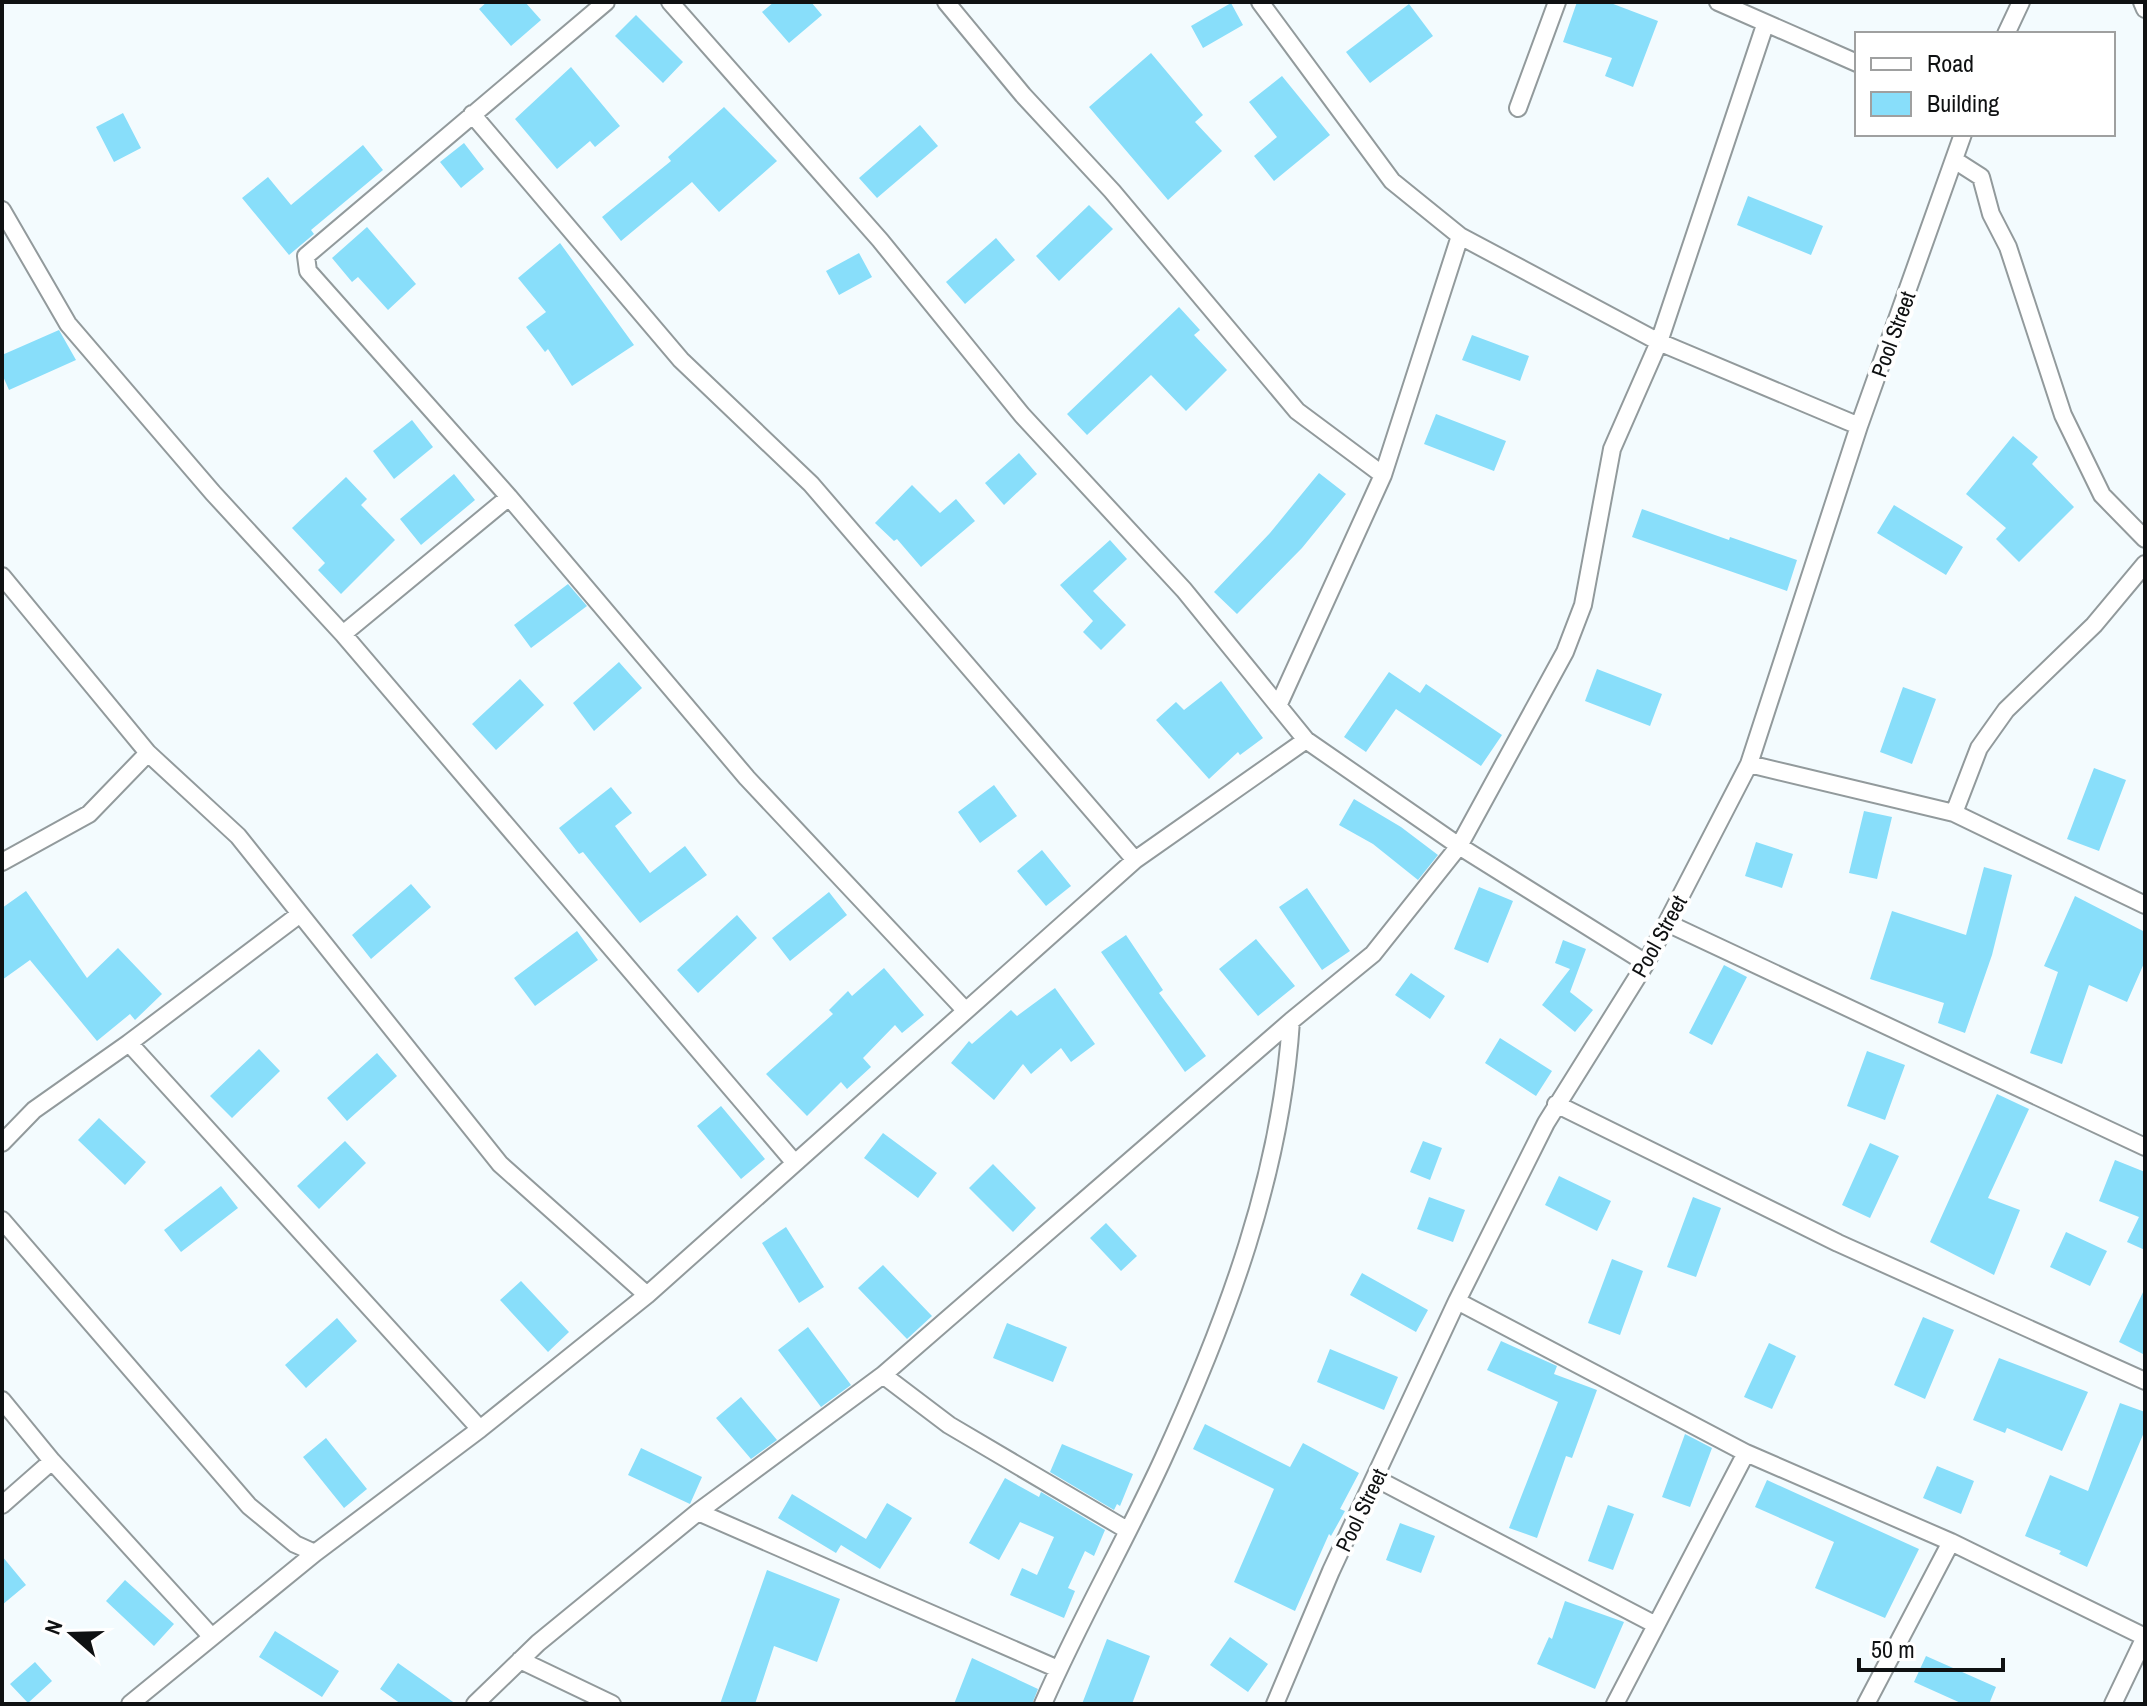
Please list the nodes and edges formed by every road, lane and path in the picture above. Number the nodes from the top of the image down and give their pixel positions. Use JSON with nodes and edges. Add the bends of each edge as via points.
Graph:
{"nodes":[{"id":1,"x":606,"y":2,"type":"edge"},
{"id":2,"x":670,"y":2,"type":"edge"},
{"id":3,"x":946,"y":2,"type":"edge"},
{"id":4,"x":1260,"y":2,"type":"edge"},
{"id":5,"x":1557,"y":2,"type":"edge"},
{"id":6,"x":1718,"y":2,"type":"edge"},
{"id":7,"x":2021,"y":2,"type":"edge"},
{"id":8,"x":2142,"y":2,"type":"edge"},
{"id":9,"x":2145,"y":9,"type":"edge"},
{"id":10,"x":1765,"y":25,"type":"junction"},
{"id":11,"x":2007,"y":32,"type":"edge"},
{"id":12,"x":1855,"y":62,"type":"edge"},
{"id":13,"x":1518,"y":108,"type":"dead end"},
{"id":14,"x":472,"y":114,"type":"junction"},
{"id":15,"x":1962,"y":136,"type":"edge"},
{"id":16,"x":1956,"y":161,"type":"junction"},
{"id":17,"x":2,"y":210,"type":"edge"},
{"id":18,"x":1460,"y":236,"type":"junction"},
{"id":19,"x":1659,"y":342,"type":"junction"},
{"id":20,"x":1859,"y":426,"type":"junction"},
{"id":21,"x":1383,"y":475,"type":"junction"},
{"id":22,"x":509,"y":497,"type":"junction"},
{"id":23,"x":2145,"y":539,"type":"edge"},
{"id":24,"x":2145,"y":564,"type":"edge"},
{"id":25,"x":2,"y":576,"type":"edge"},
{"id":26,"x":8,"y":596,"type":"edge"},
{"id":27,"x":343,"y":634,"type":"junction"},
{"id":28,"x":1278,"y":706,"type":"junction"},
{"id":29,"x":1306,"y":740,"type":"junction"},
{"id":30,"x":148,"y":753,"type":"junction"},
{"id":31,"x":1749,"y":764,"type":"junction"},
{"id":32,"x":1954,"y":813,"type":"junction"},
{"id":33,"x":1459,"y":846,"type":"junction"},
{"id":34,"x":1135,"y":860,"type":"junction"},
{"id":35,"x":2,"y":862,"type":"edge"},
{"id":36,"x":2145,"y":905,"type":"edge"},
{"id":37,"x":300,"y":914,"type":"junction"},
{"id":38,"x":1667,"y":923,"type":"junction"},
{"id":39,"x":1646,"y":963,"type":"junction"},
{"id":40,"x":965,"y":1010,"type":"junction"},
{"id":41,"x":1291,"y":1021,"type":"junction"},
{"id":42,"x":129,"y":1043,"type":"junction"},
{"id":43,"x":1556,"y":1104,"type":"junction"},
{"id":44,"x":2,"y":1143,"type":"edge"},
{"id":45,"x":2145,"y":1147,"type":"edge"},
{"id":46,"x":794,"y":1162,"type":"junction"},
{"id":47,"x":2,"y":1220,"type":"edge"},
{"id":48,"x":647,"y":1295,"type":"junction"},
{"id":49,"x":1457,"y":1301,"type":"junction"},
{"id":50,"x":883,"y":1375,"type":"junction"},
{"id":51,"x":2145,"y":1381,"type":"edge"},
{"id":52,"x":2,"y":1400,"type":"edge"},
{"id":53,"x":480,"y":1429,"type":"junction"},
{"id":54,"x":1746,"y":1453,"type":"junction"},
{"id":55,"x":52,"y":1461,"type":"junction"},
{"id":56,"x":1377,"y":1479,"type":"junction"},
{"id":57,"x":2,"y":1505,"type":"edge"},
{"id":58,"x":698,"y":1512,"type":"junction"},
{"id":59,"x":1127,"y":1530,"type":"junction"},
{"id":60,"x":1951,"y":1542,"type":"junction"},
{"id":61,"x":315,"y":1553,"type":"junction"},
{"id":62,"x":1656,"y":1625,"type":"junction"},
{"id":63,"x":211,"y":1636,"type":"junction"},
{"id":64,"x":2145,"y":1637,"type":"edge"},
{"id":65,"x":520,"y":1660,"type":"junction"},
{"id":66,"x":1058,"y":1669,"type":"junction"},
{"id":67,"x":130,"y":1704,"type":"edge"},
{"id":68,"x":475,"y":1704,"type":"edge"},
{"id":69,"x":612,"y":1704,"type":"edge"},
{"id":70,"x":1043,"y":1704,"type":"edge"},
{"id":71,"x":1275,"y":1704,"type":"edge"},
{"id":72,"x":1615,"y":1704,"type":"edge"},
{"id":73,"x":1866,"y":1704,"type":"edge"},
{"id":74,"x":2113,"y":1704,"type":"edge"}],
"edges":[{"from":1,"to":14,"type":"street"},
{"from":2,"to":28,"type":"street","via":[[880,240],[1022,415],[1184,590]]},
{"from":3,"to":21,"type":"street","via":[[1297,411]]},
{"from":4,"to":18,"type":"street","via":[[1392,181]]},
{"from":5,"to":13,"type":"street"},
{"from":6,"to":10,"type":"street"},
{"from":7,"to":11,"type":"street"},
{"from":8,"to":9,"type":"street"},
{"from":10,"to":12,"type":"street"},
{"from":10,"to":19,"type":"street"},
{"from":14,"to":22,"type":"street","via":[[306,256],[305,263]]},
{"from":14,"to":34,"type":"street","via":[[681,360],[811,484]]},
{"from":15,"to":16,"type":"street","name":"Pool Street"},
{"from":16,"to":20,"type":"street","name":"Pool Street"},
{"from":16,"to":23,"type":"street","via":[[1981,177],[2063,415],[2102,495]]},
{"from":17,"to":27,"type":"street","via":[[68,324]]},
{"from":18,"to":19,"type":"street"},
{"from":18,"to":21,"type":"street"},
{"from":19,"to":20,"type":"street"},
{"from":19,"to":33,"type":"street","via":[[1612,449],[1583,605],[1565,652]]},
{"from":20,"to":31,"type":"street","name":"Pool Street"},
{"from":21,"to":28,"type":"street"},
{"from":22,"to":27,"type":"street"},
{"from":22,"to":40,"type":"street","via":[[747,778]]},
{"from":24,"to":32,"type":"street","via":[[2094,625],[2006,710],[1979,748]]},
{"from":25,"to":26,"type":"street"},
{"from":26,"to":30,"type":"street"},
{"from":27,"to":46,"type":"street"},
{"from":28,"to":29,"type":"street"},
{"from":29,"to":33,"type":"street"},
{"from":29,"to":34,"type":"street"},
{"from":30,"to":35,"type":"street","via":[[89,814]]},
{"from":30,"to":37,"type":"street","via":[[238,836]]},
{"from":31,"to":32,"type":"street"},
{"from":31,"to":38,"type":"street","name":"Pool Street"},
{"from":32,"to":36,"type":"street"},
{"from":33,"to":39,"type":"street"},
{"from":33,"to":41,"type":"street","via":[[1373,954]]},
{"from":34,"to":40,"type":"street"},
{"from":37,"to":42,"type":"street"},
{"from":37,"to":48,"type":"street","via":[[500,1164]]},
{"from":38,"to":39,"type":"street","name":"Pool Street"},
{"from":38,"to":45,"type":"street"},
{"from":39,"to":43,"type":"street","name":"Pool Street"},
{"from":40,"to":46,"type":"street"},
{"from":41,"to":50,"type":"street"},
{"from":41,"to":59,"type":"street","via":[[1287,1084],[1259,1210],[1163,1459]]},
{"from":42,"to":44,"type":"street","via":[[34,1110]]},
{"from":42,"to":53,"type":"street"},
{"from":43,"to":49,"type":"street","name":"Pool Street"},
{"from":43,"to":51,"type":"street","via":[[1838,1243]]},
{"from":46,"to":48,"type":"street"},
{"from":47,"to":61,"type":"street","via":[[249,1506],[295,1544]]},
{"from":48,"to":53,"type":"street"},
{"from":49,"to":54,"type":"street"},
{"from":49,"to":56,"type":"street","name":"Pool Street"},
{"from":50,"to":58,"type":"street"},
{"from":50,"to":59,"type":"street","via":[[949,1425]]},
{"from":52,"to":55,"type":"street"},
{"from":53,"to":61,"type":"street"},
{"from":54,"to":60,"type":"street"},
{"from":54,"to":62,"type":"street"},
{"from":55,"to":57,"type":"street"},
{"from":55,"to":63,"type":"street"},
{"from":56,"to":62,"type":"street"},
{"from":56,"to":71,"type":"street","name":"Pool Street"},
{"from":58,"to":65,"type":"street"},
{"from":58,"to":66,"type":"street"},
{"from":59,"to":66,"type":"street"},
{"from":60,"to":64,"type":"street"},
{"from":60,"to":73,"type":"street"},
{"from":61,"to":63,"type":"street"},
{"from":62,"to":72,"type":"street"},
{"from":63,"to":67,"type":"street"},
{"from":64,"to":74,"type":"street"},
{"from":65,"to":68,"type":"street"},
{"from":65,"to":69,"type":"street"},
{"from":66,"to":70,"type":"street"}]}
